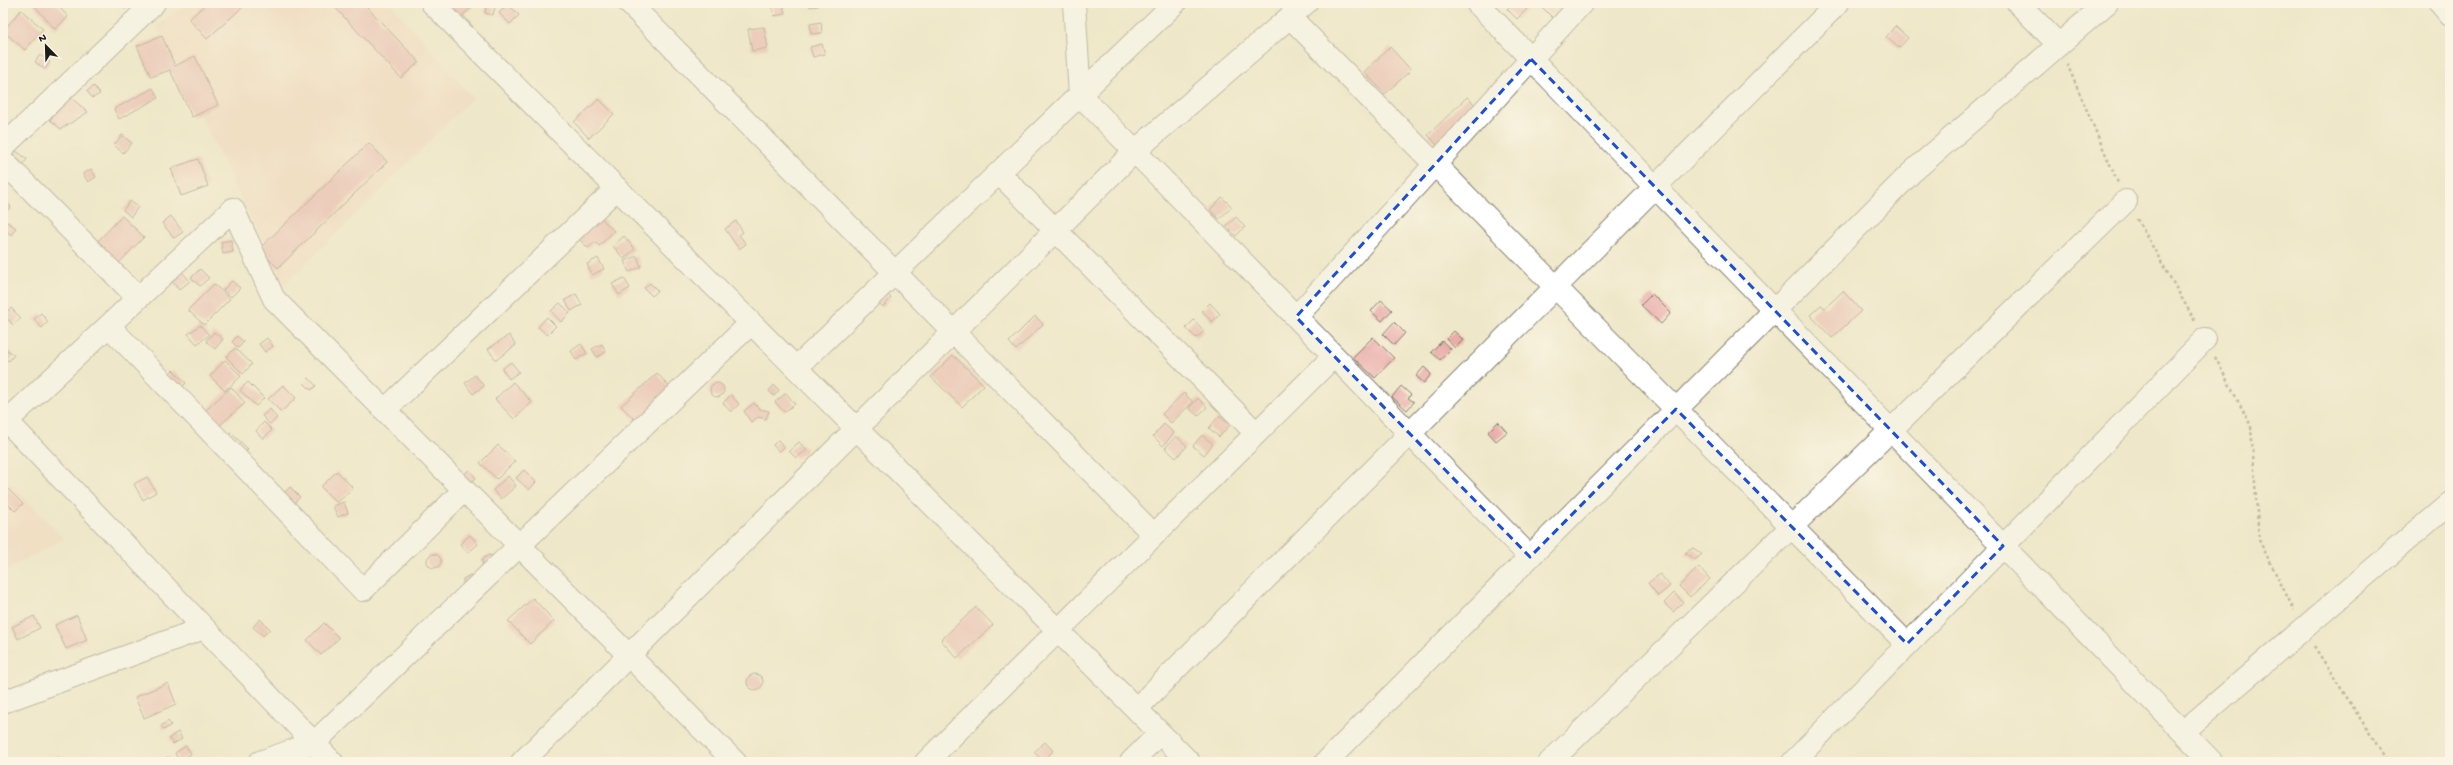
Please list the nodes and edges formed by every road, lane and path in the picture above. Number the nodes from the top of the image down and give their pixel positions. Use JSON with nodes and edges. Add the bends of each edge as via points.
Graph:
{"nodes":[{"id":1,"x":154,"y":3,"type":"edge"},
{"id":2,"x":432,"y":3,"type":"edge"},
{"id":3,"x":629,"y":3,"type":"edge"},
{"id":4,"x":1074,"y":3,"type":"edge"},
{"id":5,"x":1175,"y":3,"type":"edge"},
{"id":6,"x":1477,"y":3,"type":"edge"},
{"id":7,"x":1582,"y":3,"type":"edge"},
{"id":8,"x":1838,"y":3,"type":"edge"},
{"id":9,"x":2018,"y":3,"type":"edge"},
{"id":10,"x":2107,"y":3,"type":"edge"},
{"id":11,"x":2440,"y":3,"type":"edge"},
{"id":12,"x":1298,"y":10,"type":"edge"},
{"id":13,"x":648,"y":13,"type":"edge"},
{"id":14,"x":2450,"y":14,"type":"edge"},
{"id":15,"x":2058,"y":45,"type":"junction"},
{"id":16,"x":1531,"y":59,"type":"junction"},
{"id":17,"x":1080,"y":95,"type":"junction"},
{"id":18,"x":3,"y":147,"type":"edge"},
{"id":19,"x":1135,"y":151,"type":"junction"},
{"id":20,"x":3,"y":161,"type":"edge"},
{"id":21,"x":1435,"y":164,"type":"junction"},
{"id":22,"x":999,"y":173,"type":"junction"},
{"id":23,"x":1655,"y":187,"type":"junction"},
{"id":24,"x":617,"y":188,"type":"junction"},
{"id":25,"x":2126,"y":201,"type":"junction"},
{"id":26,"x":1055,"y":230,"type":"junction"},
{"id":27,"x":895,"y":273,"type":"junction"},
{"id":28,"x":1556,"y":286,"type":"junction"},
{"id":29,"x":138,"y":298,"type":"junction"},
{"id":30,"x":1775,"y":310,"type":"junction"},
{"id":31,"x":1296,"y":317,"type":"junction"},
{"id":32,"x":751,"y":323,"type":"junction"},
{"id":33,"x":109,"y":326,"type":"junction"},
{"id":34,"x":953,"y":332,"type":"junction"},
{"id":35,"x":2205,"y":339,"type":"junction"},
{"id":36,"x":1334,"y":356,"type":"junction"},
{"id":37,"x":796,"y":368,"type":"junction"},
{"id":38,"x":1676,"y":409,"type":"junction"},
{"id":39,"x":385,"y":410,"type":"junction"},
{"id":40,"x":5,"y":419,"type":"edge"},
{"id":41,"x":856,"y":429,"type":"junction"},
{"id":42,"x":1891,"y":430,"type":"junction"},
{"id":43,"x":1256,"y":433,"type":"junction"},
{"id":44,"x":1409,"y":434,"type":"junction"},
{"id":45,"x":464,"y":490,"type":"junction"},
{"id":46,"x":2450,"y":503,"type":"edge"},
{"id":47,"x":1792,"y":527,"type":"junction"},
{"id":48,"x":1154,"y":536,"type":"junction"},
{"id":49,"x":520,"y":545,"type":"junction"},
{"id":50,"x":2003,"y":546,"type":"junction"},
{"id":51,"x":1530,"y":557,"type":"junction"},
{"id":52,"x":204,"y":628,"type":"junction"},
{"id":53,"x":2304,"y":628,"type":"junction"},
{"id":54,"x":1058,"y":630,"type":"junction"},
{"id":55,"x":1908,"y":644,"type":"junction"},
{"id":56,"x":629,"y":655,"type":"junction"},
{"id":57,"x":3,"y":702,"type":"edge"},
{"id":58,"x":1136,"y":709,"type":"junction"},
{"id":59,"x":2183,"y":732,"type":"junction"},
{"id":60,"x":1160,"y":733,"type":"junction"},
{"id":61,"x":314,"y":743,"type":"junction"},
{"id":62,"x":260,"y":762,"type":"edge"},
{"id":63,"x":332,"y":762,"type":"edge"},
{"id":64,"x":522,"y":762,"type":"edge"},
{"id":65,"x":735,"y":762,"type":"edge"},
{"id":66,"x":926,"y":762,"type":"edge"},
{"id":67,"x":1131,"y":762,"type":"edge"},
{"id":68,"x":1189,"y":762,"type":"edge"},
{"id":69,"x":1326,"y":762,"type":"edge"},
{"id":70,"x":1550,"y":762,"type":"edge"},
{"id":71,"x":1793,"y":762,"type":"edge"},
{"id":72,"x":2212,"y":762,"type":"edge"},
{"id":73,"x":2388,"y":762,"type":"edge"}],
"edges":[{"from":1,"to":18,"type":"street"},
{"from":2,"to":24,"type":"street"},
{"from":3,"to":13,"type":"street"},
{"from":4,"to":17,"type":"street"},
{"from":5,"to":17,"type":"street"},
{"from":6,"to":16,"type":"street"},
{"from":7,"to":16,"type":"street"},
{"from":8,"to":23,"type":"street"},
{"from":9,"to":15,"type":"street"},
{"from":10,"to":15,"type":"street"},
{"from":11,"to":14,"type":"street"},
{"from":12,"to":19,"type":"street"},
{"from":12,"to":21,"type":"street"},
{"from":13,"to":27,"type":"street"},
{"from":15,"to":25,"type":"path"},
{"from":15,"to":30,"type":"street","via":[[1911,173]]},
{"from":16,"to":21,"type":"street"},
{"from":16,"to":23,"type":"street"},
{"from":17,"to":19,"type":"street"},
{"from":17,"to":22,"type":"street"},
{"from":19,"to":26,"type":"street"},
{"from":19,"to":31,"type":"street"},
{"from":20,"to":29,"type":"street"},
{"from":21,"to":28,"type":"street"},
{"from":21,"to":31,"type":"street"},
{"from":22,"to":26,"type":"street"},
{"from":22,"to":27,"type":"street"},
{"from":23,"to":28,"type":"street"},
{"from":23,"to":30,"type":"street"},
{"from":24,"to":32,"type":"street"},
{"from":24,"to":39,"type":"street"},
{"from":25,"to":35,"type":"path"},
{"from":25,"to":42,"type":"street"},
{"from":26,"to":34,"type":"street"},
{"from":26,"to":43,"type":"street"},
{"from":27,"to":34,"type":"street"},
{"from":27,"to":37,"type":"street"},
{"from":28,"to":38,"type":"street"},
{"from":28,"to":44,"type":"street"},
{"from":29,"to":33,"type":"street"},
{"from":29,"to":39,"type":"street","via":[[233,208],[274,299]]},
{"from":30,"to":38,"type":"street"},
{"from":30,"to":42,"type":"street"},
{"from":31,"to":36,"type":"street"},
{"from":32,"to":37,"type":"street"},
{"from":32,"to":49,"type":"street"},
{"from":33,"to":40,"type":"street"},
{"from":33,"to":45,"type":"street","via":[[363,590]]},
{"from":34,"to":41,"type":"street"},
{"from":34,"to":48,"type":"street"},
{"from":35,"to":50,"type":"street"},
{"from":35,"to":53,"type":"path","via":[[2251,426],[2259,540]]},
{"from":36,"to":43,"type":"street"},
{"from":36,"to":44,"type":"street"},
{"from":37,"to":41,"type":"street"},
{"from":38,"to":47,"type":"street"},
{"from":38,"to":51,"type":"street"},
{"from":39,"to":45,"type":"street"},
{"from":40,"to":52,"type":"street"},
{"from":41,"to":54,"type":"street"},
{"from":41,"to":56,"type":"street"},
{"from":42,"to":47,"type":"street"},
{"from":42,"to":50,"type":"street"},
{"from":43,"to":48,"type":"street"},
{"from":44,"to":51,"type":"street"},
{"from":44,"to":58,"type":"street"},
{"from":45,"to":49,"type":"street"},
{"from":46,"to":53,"type":"street"},
{"from":47,"to":55,"type":"street"},
{"from":47,"to":70,"type":"street"},
{"from":48,"to":54,"type":"street"},
{"from":49,"to":56,"type":"street"},
{"from":49,"to":61,"type":"street"},
{"from":50,"to":55,"type":"street"},
{"from":50,"to":59,"type":"street"},
{"from":51,"to":69,"type":"street"},
{"from":52,"to":57,"type":"street"},
{"from":52,"to":61,"type":"street"},
{"from":53,"to":59,"type":"street"},
{"from":53,"to":73,"type":"path"},
{"from":54,"to":58,"type":"street"},
{"from":54,"to":66,"type":"street"},
{"from":55,"to":71,"type":"street"},
{"from":56,"to":64,"type":"street"},
{"from":56,"to":65,"type":"street"},
{"from":58,"to":60,"type":"street"},
{"from":59,"to":72,"type":"street"},
{"from":60,"to":67,"type":"street"},
{"from":60,"to":68,"type":"street"},
{"from":61,"to":62,"type":"street"},
{"from":61,"to":63,"type":"street"}]}
